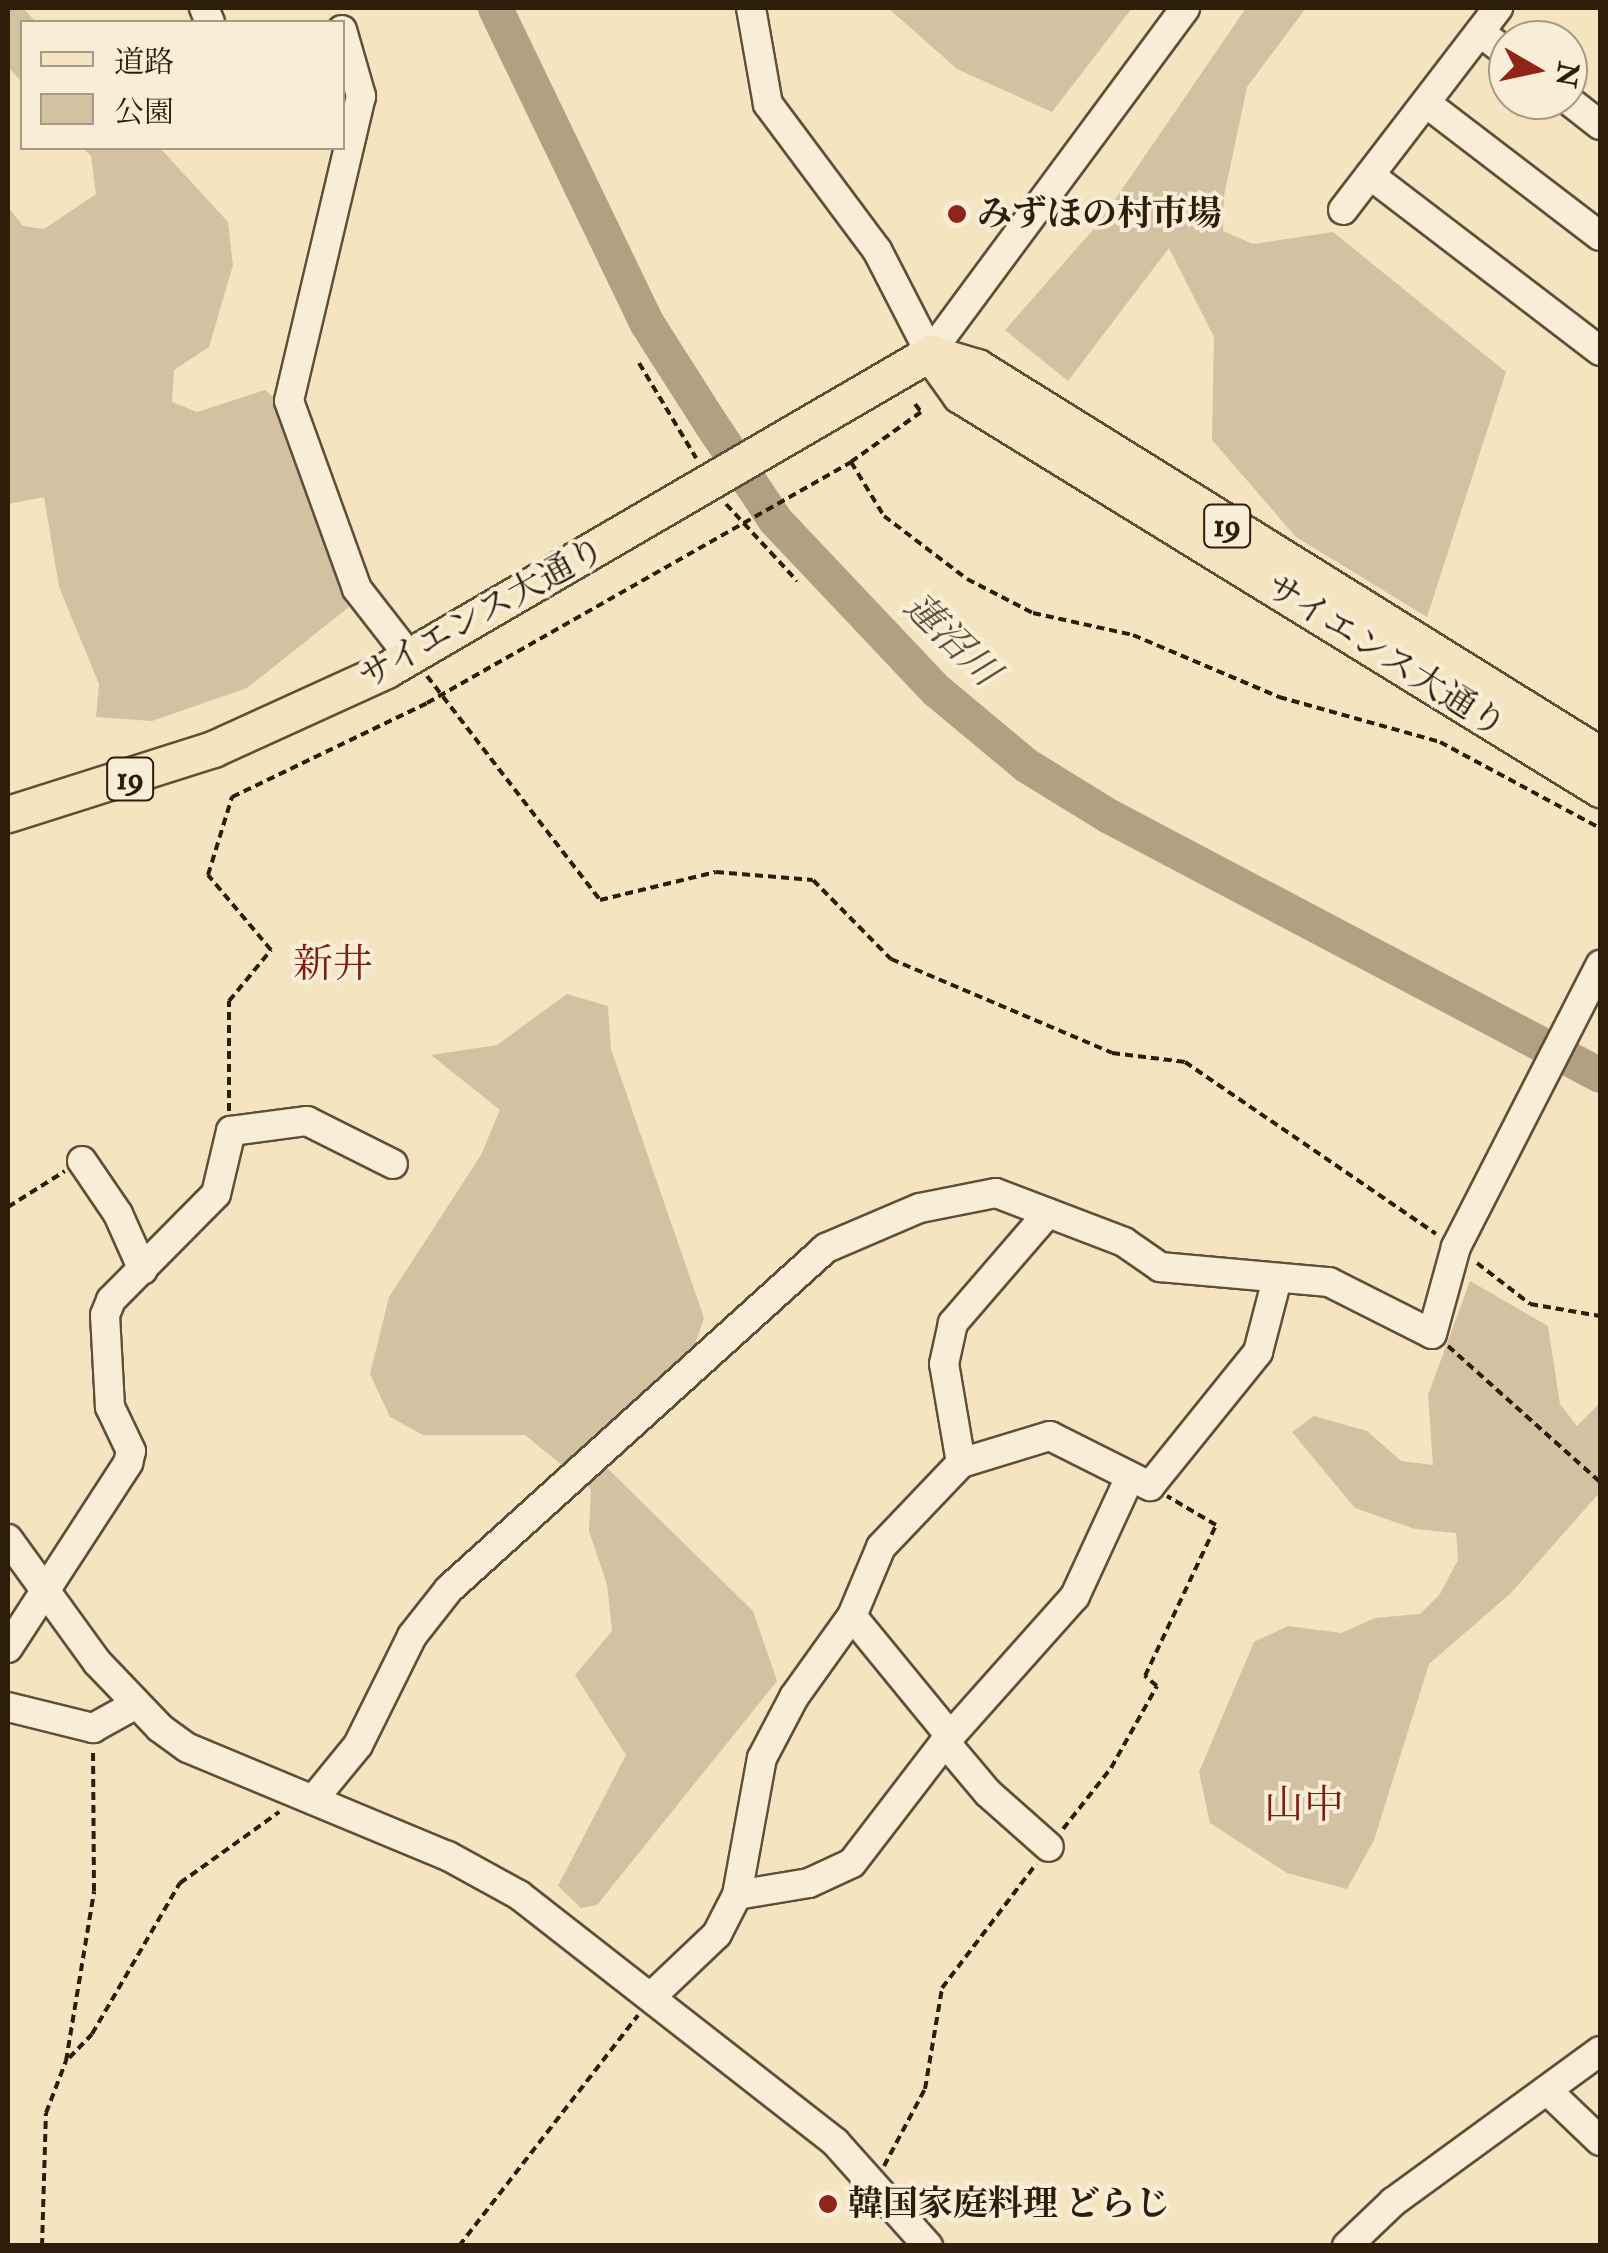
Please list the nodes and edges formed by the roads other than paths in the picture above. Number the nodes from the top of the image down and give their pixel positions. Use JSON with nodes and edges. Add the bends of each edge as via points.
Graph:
{"nodes":[{"id":1,"x":752,"y":8,"type":"edge"},
{"id":2,"x":1185,"y":8,"type":"edge"},
{"id":3,"x":1498,"y":8,"type":"edge"},
{"id":4,"x":1480,"y":32,"type":"junction"},
{"id":5,"x":1488,"y":38,"type":"edge"},
{"id":6,"x":345,"y":51,"type":"edge"},
{"id":7,"x":352,"y":101,"type":"edge"},
{"id":8,"x":1426,"y":103,"type":"junction"},
{"id":9,"x":345,"y":134,"type":"edge"},
{"id":10,"x":342,"y":150,"type":"edge"},
{"id":11,"x":1370,"y":175,"type":"junction"},
{"id":12,"x":1343,"y":210,"type":"dead end"},
{"id":13,"x":1600,"y":236,"type":"edge"},
{"id":14,"x":1600,"y":351,"type":"edge"},
{"id":15,"x":930,"y":352,"type":"junction"},
{"id":16,"x":410,"y":657,"type":"junction"},
{"id":17,"x":1600,"y":756,"type":"edge"},
{"id":18,"x":1600,"y":789,"type":"edge"},
{"id":19,"x":8,"y":814,"type":"edge"},
{"id":20,"x":1600,"y":965,"type":"edge"},
{"id":21,"x":82,"y":1161,"type":"road end"},
{"id":22,"x":393,"y":1164,"type":"dead end"},
{"id":23,"x":1048,"y":1214,"type":"junction"},
{"id":24,"x":143,"y":1270,"type":"junction"},
{"id":25,"x":1277,"y":1280,"type":"junction"},
{"id":26,"x":961,"y":1463,"type":"junction"},
{"id":27,"x":1140,"y":1483,"type":"junction"},
{"id":28,"x":8,"y":1539,"type":"edge"},
{"id":29,"x":46,"y":1592,"type":"junction"},
{"id":30,"x":852,"y":1616,"type":"junction"},
{"id":31,"x":8,"y":1648,"type":"edge"},
{"id":32,"x":134,"y":1706,"type":"junction"},
{"id":33,"x":8,"y":1708,"type":"edge"},
{"id":34,"x":948,"y":1740,"type":"junction"},
{"id":35,"x":308,"y":1798,"type":"junction"},
{"id":36,"x":1049,"y":1847,"type":"road end"},
{"id":37,"x":737,"y":1896,"type":"junction"},
{"id":38,"x":653,"y":1996,"type":"junction"},
{"id":39,"x":1600,"y":2051,"type":"edge"},
{"id":40,"x":1550,"y":2093,"type":"junction"},
{"id":41,"x":1600,"y":2140,"type":"edge"},
{"id":42,"x":928,"y":2246,"type":"edge"},
{"id":43,"x":1347,"y":2246,"type":"edge"}],
"edges":[{"from":1,"to":15,"type":"street","via":[[768,104],[877,250]]},
{"from":2,"to":15,"type":"street"},
{"from":3,"to":4,"type":"street"},
{"from":4,"to":5,"type":"street"},
{"from":4,"to":8,"type":"street"},
{"from":6,"to":7,"type":"street"},
{"from":7,"to":9,"type":"street"},
{"from":8,"to":11,"type":"street"},
{"from":8,"to":13,"type":"street"},
{"from":10,"to":16,"type":"street","via":[[289,400],[357,589]]},
{"from":11,"to":12,"type":"street"},
{"from":11,"to":14,"type":"street"},
{"from":15,"to":16,"type":"main road","name":"サイエンス大通り","number":"19"},
{"from":15,"to":17,"type":"main road","name":"サイエンス大通り","number":"19","via":[[977,367]]},
{"from":15,"to":18,"type":"main road","name":"サイエンス大通り","number":"19","via":[[960,395]]},
{"from":16,"to":19,"type":"main road","name":"サイエンス大通り","number":"19","via":[[213,749]]},
{"from":20,"to":25,"type":"street","via":[[1456,1247],[1432,1334],[1329,1282]]},
{"from":21,"to":24,"type":"street","via":[[118,1214]]},
{"from":22,"to":24,"type":"street","via":[[307,1121],[231,1131],[216,1194]]},
{"from":23,"to":25,"type":"street","via":[[1124,1242],[1160,1267]]},
{"from":23,"to":26,"type":"street","via":[[953,1323],[944,1364]]},
{"from":23,"to":35,"type":"street","via":[[996,1193],[971,1194],[826,1248],[449,1589],[412,1636],[358,1745]]},
{"from":24,"to":29,"type":"street","via":[[111,1300],[106,1316],[110,1407],[130,1451],[128,1463]]},
{"from":25,"to":27,"type":"street","via":[[1258,1352]]},
{"from":26,"to":27,"type":"street","via":[[1050,1436]]},
{"from":26,"to":30,"type":"street","via":[[882,1547]]},
{"from":27,"to":34,"type":"street","via":[[1074,1596]]},
{"from":28,"to":29,"type":"street"},
{"from":29,"to":31,"type":"street"},
{"from":29,"to":32,"type":"street"},
{"from":30,"to":34,"type":"street"},
{"from":30,"to":37,"type":"street","via":[[794,1697],[762,1758]]},
{"from":32,"to":33,"type":"street","via":[[93,1728]]},
{"from":32,"to":35,"type":"street","via":[[188,1748]]},
{"from":34,"to":36,"type":"street","via":[[988,1793]]},
{"from":34,"to":37,"type":"street","via":[[852,1863],[809,1883]]},
{"from":35,"to":38,"type":"street","via":[[448,1856],[519,1895]]},
{"from":37,"to":38,"type":"street","via":[[717,1934]]},
{"from":38,"to":42,"type":"street","via":[[836,2143]]},
{"from":39,"to":40,"type":"street"},
{"from":40,"to":41,"type":"street"},
{"from":40,"to":43,"type":"street","via":[[1393,2202]]}]}
